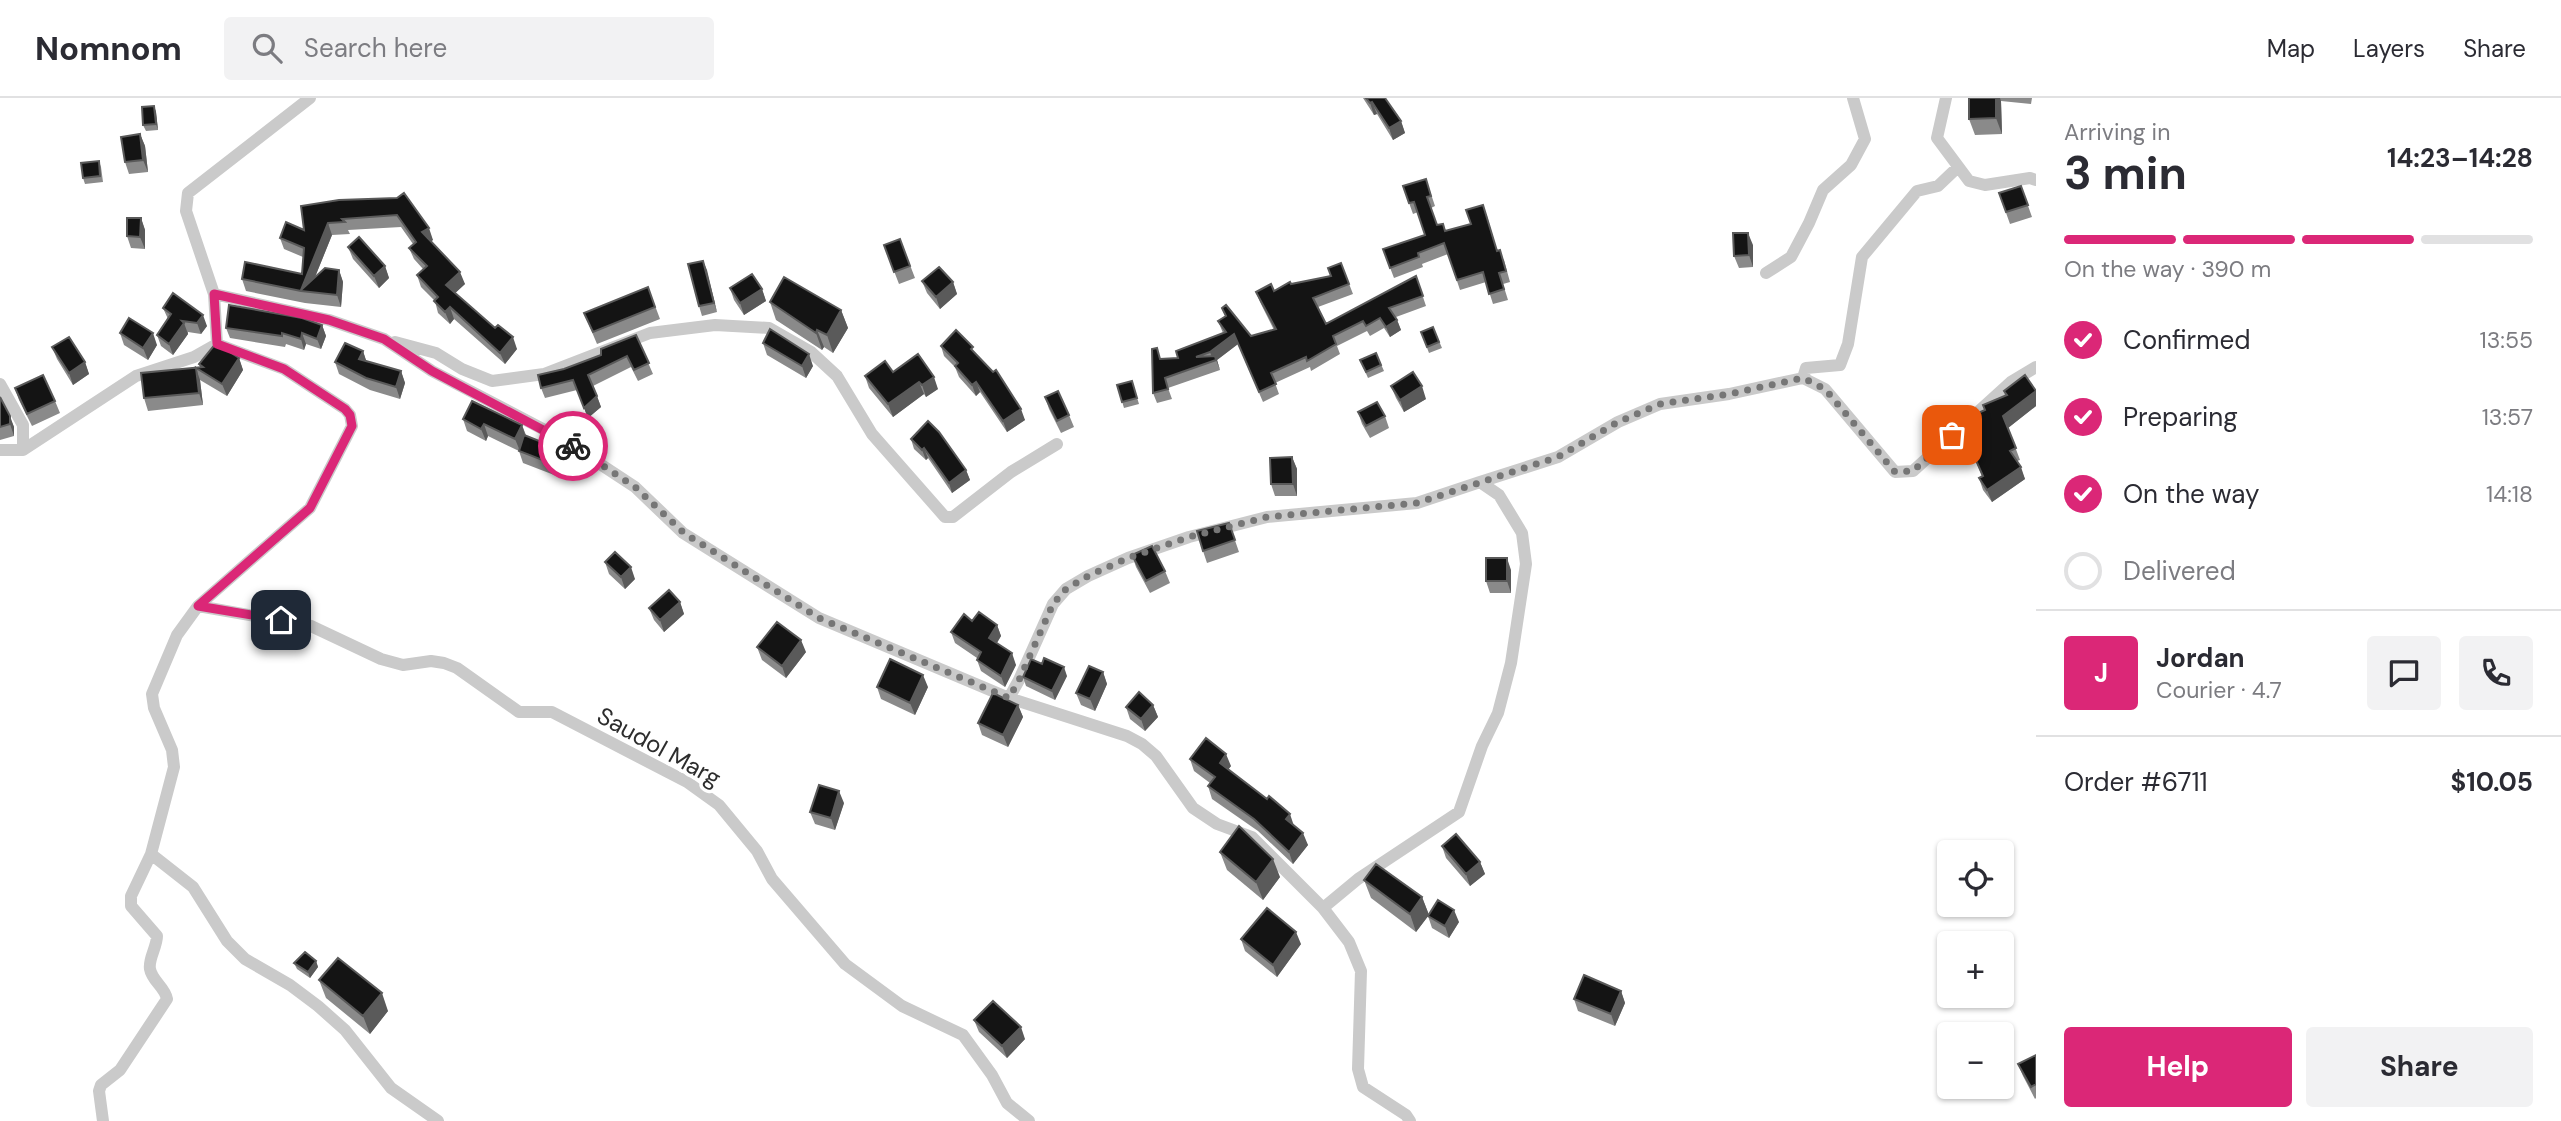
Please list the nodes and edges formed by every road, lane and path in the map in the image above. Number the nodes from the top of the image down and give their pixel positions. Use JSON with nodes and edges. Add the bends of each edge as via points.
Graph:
{"nodes":[{"id":1,"x":310,"y":98,"type":"edge"},
{"id":2,"x":1853,"y":98,"type":"edge"},
{"id":3,"x":1946,"y":98,"type":"edge"},
{"id":4,"x":1958,"y":167,"type":"junction"},
{"id":5,"x":2036,"y":180,"type":"edge"},
{"id":6,"x":1766,"y":273,"type":"dead end"},
{"id":7,"x":214,"y":294,"type":"junction"},
{"id":8,"x":384,"y":339,"type":"junction"},
{"id":9,"x":217,"y":344,"type":"junction"},
{"id":10,"x":2036,"y":367,"type":"edge"},
{"id":11,"x":1803,"y":378,"type":"junction"},
{"id":12,"x":0,"y":384,"type":"edge"},
{"id":13,"x":1057,"y":444,"type":"dead end"},
{"id":14,"x":0,"y":450,"type":"edge"},
{"id":15,"x":23,"y":450,"type":"junction"},
{"id":16,"x":1480,"y":482,"type":"junction"},
{"id":17,"x":198,"y":606,"type":"junction"},
{"id":18,"x":1009,"y":698,"type":"junction"},
{"id":19,"x":151,"y":854,"type":"junction"},
{"id":20,"x":1323,"y":908,"type":"junction"},
{"id":21,"x":103,"y":1121,"type":"edge"},
{"id":22,"x":438,"y":1121,"type":"edge"},
{"id":23,"x":1029,"y":1121,"type":"edge"},
{"id":24,"x":1410,"y":1121,"type":"edge"}],
"edges":[{"from":1,"to":7,"type":"street","via":[[188,193],[186,211]]},
{"from":2,"to":6,"type":"street","via":[[1865,139],[1851,165],[1823,190],[1791,257]]},
{"from":3,"to":4,"type":"street","via":[[1937,138]]},
{"from":4,"to":5,"type":"street","via":[[1969,181],[1985,185]]},
{"from":4,"to":11,"type":"street","via":[[1938,186],[1917,191],[1862,257],[1848,344],[1840,365],[1806,368]]},
{"from":7,"to":8,"type":"street","via":[[329,320]]},
{"from":7,"to":9,"type":"street"},
{"from":8,"to":13,"type":"street","via":[[436,353],[492,381],[544,374],[650,334],[715,325],[769,328],[811,352],[837,376],[872,434],[945,517],[953,517]]},
{"from":8,"to":18,"type":"street","via":[[432,371],[562,439],[635,487],[684,533],[819,618]]},
{"from":9,"to":15,"type":"street","via":[[194,357],[136,376]]},
{"from":9,"to":17,"type":"street","via":[[284,369],[345,409],[352,426],[310,508]]},
{"from":10,"to":11,"type":"street","via":[[2011,382],[1913,471],[1895,472],[1825,389]]},
{"from":11,"to":16,"type":"street","via":[[1660,404],[1558,457]]},
{"from":12,"to":15,"type":"street","via":[[23,425]]},
{"from":14,"to":15,"type":"street"},
{"from":16,"to":18,"type":"street","via":[[1417,503],[1267,517],[1189,537],[1088,576],[1066,589],[1053,604]]},
{"from":16,"to":20,"type":"street","via":[[1499,495],[1522,533],[1526,564],[1511,663],[1498,713],[1459,812],[1358,879]]},
{"from":17,"to":19,"type":"street","via":[[177,635],[152,694],[174,767]]},
{"from":17,"to":23,"type":"street","name":"Saudol Marg","via":[[311,626],[403,665],[444,663],[519,712],[552,712],[687,782],[719,805],[757,851],[772,879],[845,964],[902,1006],[963,1035],[1007,1103]]},
{"from":18,"to":20,"type":"street","via":[[1142,744],[1193,808],[1216,824],[1252,837]]},
{"from":19,"to":21,"type":"street","via":[[131,896],[131,906],[157,936],[151,972],[167,999],[120,1070],[101,1086]]},
{"from":19,"to":22,"type":"street","via":[[193,887],[227,941],[245,959],[318,1006],[345,1030],[391,1088]]},
{"from":20,"to":24,"type":"street","via":[[1349,942],[1361,971],[1358,1069],[1363,1087]]}]}
